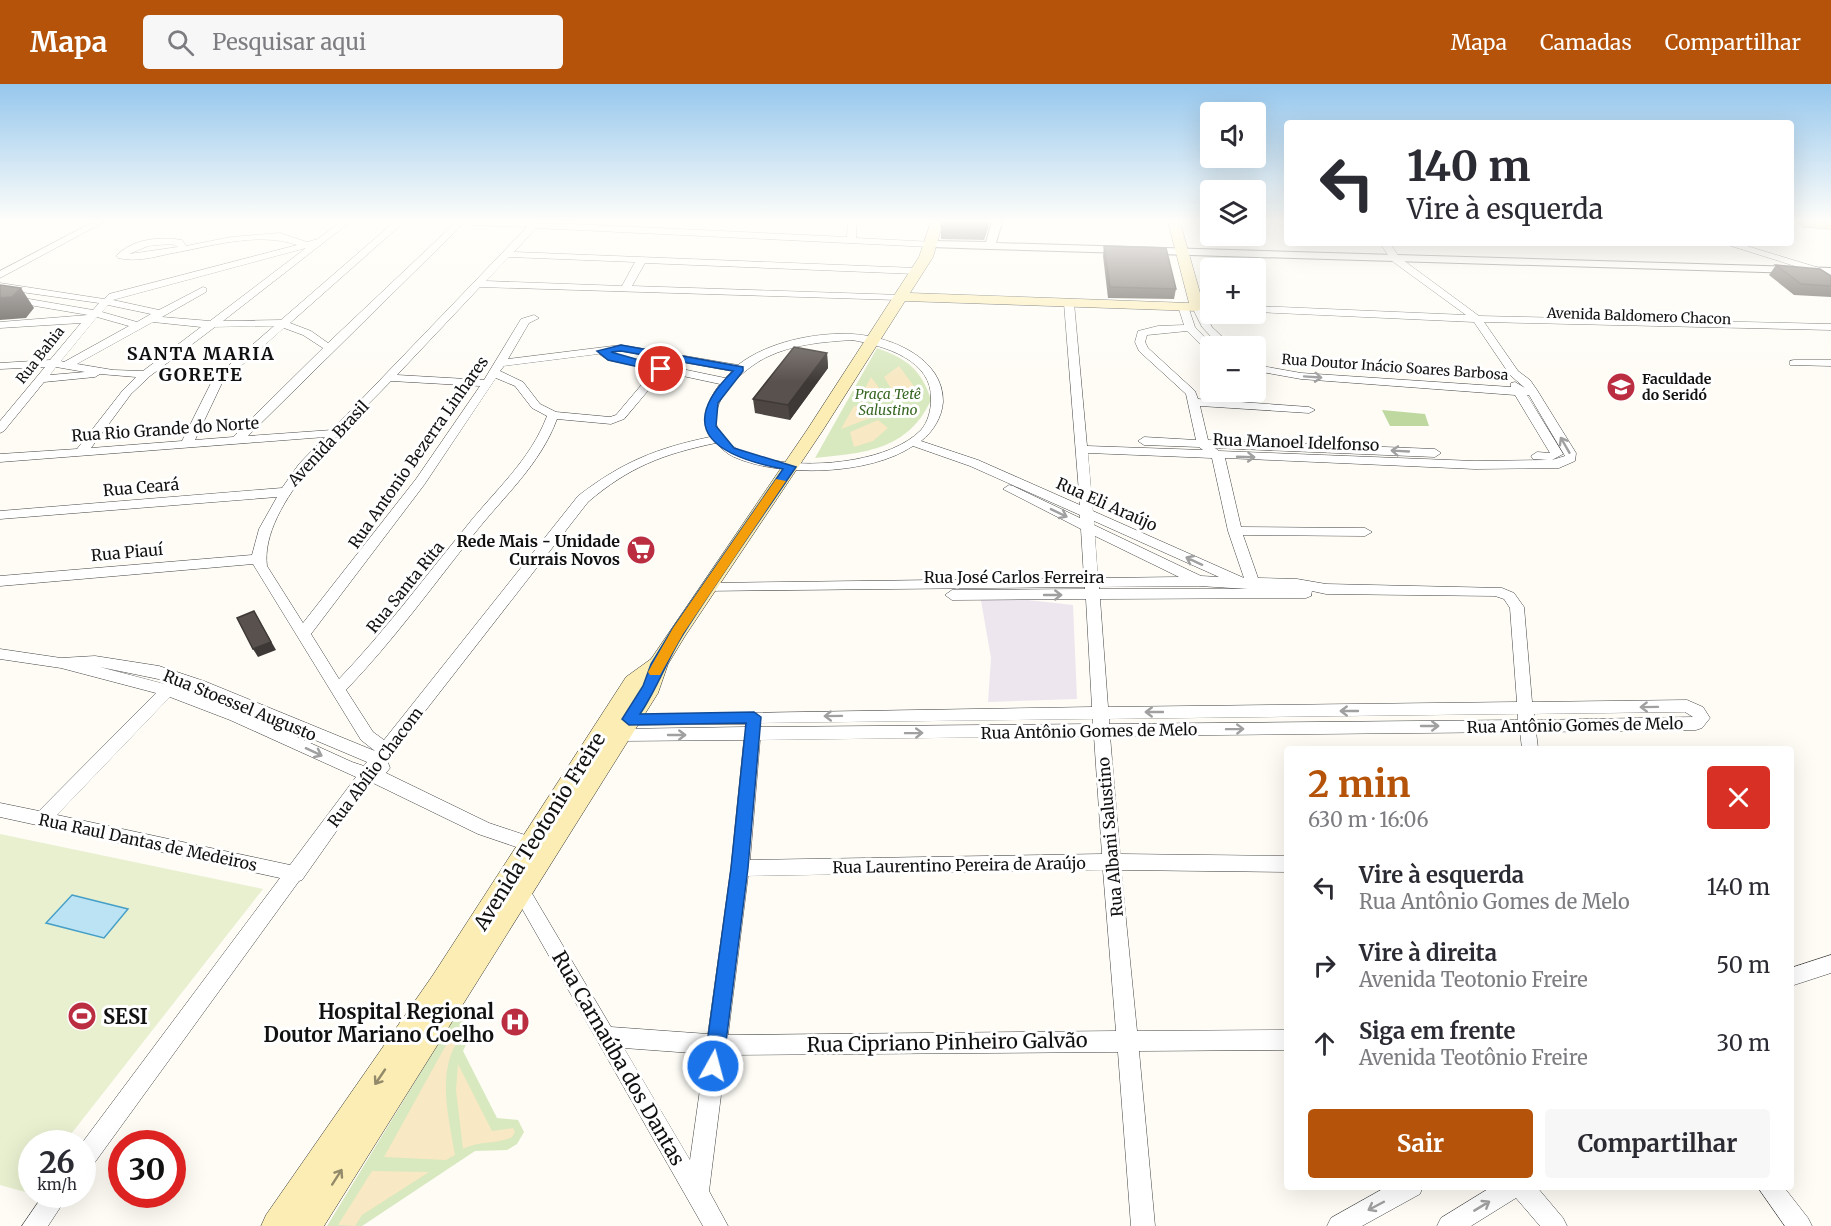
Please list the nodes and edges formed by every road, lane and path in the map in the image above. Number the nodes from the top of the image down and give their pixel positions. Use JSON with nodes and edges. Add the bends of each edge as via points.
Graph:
{"nodes":[{"id":1,"x":186,"y":275,"type":"edge"},
{"id":2,"x":275,"y":275,"type":"edge"},
{"id":3,"x":337,"y":275,"type":"edge"},
{"id":4,"x":405,"y":275,"type":"edge"},
{"id":5,"x":485,"y":275,"type":"edge"},
{"id":6,"x":633,"y":275,"type":"edge"},
{"id":7,"x":913,"y":275,"type":"edge"},
{"id":8,"x":1185,"y":275,"type":"edge"},
{"id":9,"x":1418,"y":275,"type":"edge"},
{"id":10,"x":1815,"y":275,"type":"edge"},
{"id":11,"x":477,"y":284,"type":"junction"},
{"id":12,"x":0,"y":286,"type":"edge"},
{"id":13,"x":1831,"y":288,"type":"edge"},
{"id":14,"x":625,"y":289,"type":"junction"},
{"id":15,"x":203,"y":290,"type":"dead end"},
{"id":16,"x":0,"y":297,"type":"edge"},
{"id":17,"x":898,"y":297,"type":"junction"},
{"id":18,"x":105,"y":301,"type":"junction"},
{"id":19,"x":1069,"y":303,"type":"junction"},
{"id":20,"x":1197,"y":307,"type":"edge"},
{"id":21,"x":1266,"y":309,"type":"edge"},
{"id":22,"x":92,"y":315,"type":"junction"},
{"id":23,"x":1474,"y":315,"type":"junction"},
{"id":24,"x":154,"y":316,"type":"junction"},
{"id":25,"x":534,"y":318,"type":"dead end"},
{"id":26,"x":1831,"y":321,"type":"edge"},
{"id":27,"x":281,"y":323,"type":"junction"},
{"id":28,"x":0,"y":324,"type":"edge"},
{"id":29,"x":209,"y":324,"type":"junction"},
{"id":30,"x":137,"y":325,"type":"junction"},
{"id":31,"x":1831,"y":327,"type":"edge"},
{"id":32,"x":1190,"y":328,"type":"junction"},
{"id":33,"x":1213,"y":336,"type":"edge"},
{"id":34,"x":1200,"y":338,"type":"edge"},
{"id":35,"x":872,"y":340,"type":"junction"},
{"id":36,"x":329,"y":348,"type":"junction"},
{"id":37,"x":602,"y":351,"type":"junction"},
{"id":38,"x":1266,"y":361,"type":"edge"},
{"id":39,"x":53,"y":363,"type":"junction"},
{"id":40,"x":1794,"y":363,"type":"dead end"},
{"id":41,"x":1831,"y":363,"type":"edge"},
{"id":42,"x":68,"y":364,"type":"junction"},
{"id":43,"x":0,"y":366,"type":"edge"},
{"id":44,"x":661,"y":369,"type":"junction"},
{"id":45,"x":740,"y":369,"type":"junction"},
{"id":46,"x":1266,"y":370,"type":"edge"},
{"id":47,"x":113,"y":373,"type":"junction"},
{"id":48,"x":495,"y":373,"type":"junction"},
{"id":49,"x":146,"y":374,"type":"junction"},
{"id":50,"x":391,"y":378,"type":"junction"},
{"id":51,"x":41,"y":380,"type":"junction"},
{"id":52,"x":726,"y":382,"type":"junction"},
{"id":53,"x":1521,"y":384,"type":"junction"},
{"id":54,"x":1193,"y":402,"type":"junction"},
{"id":55,"x":16,"y":408,"type":"junction"},
{"id":56,"x":0,"y":410,"type":"edge"},
{"id":57,"x":1310,"y":410,"type":"dead end"},
{"id":58,"x":553,"y":415,"type":"junction"},
{"id":59,"x":0,"y":429,"type":"edge"},
{"id":60,"x":333,"y":433,"type":"junction"},
{"id":61,"x":238,"y":439,"type":"junction"},
{"id":62,"x":717,"y":439,"type":"junction"},
{"id":63,"x":913,"y":442,"type":"junction"},
{"id":64,"x":187,"y":443,"type":"junction"},
{"id":65,"x":1082,"y":444,"type":"junction"},
{"id":66,"x":1211,"y":450,"type":"junction"},
{"id":67,"x":81,"y":452,"type":"junction"},
{"id":68,"x":0,"y":458,"type":"edge"},
{"id":69,"x":1504,"y":460,"type":"junction"},
{"id":70,"x":790,"y":467,"type":"junction"},
{"id":71,"x":285,"y":492,"type":"junction"},
{"id":72,"x":0,"y":515,"type":"edge"},
{"id":73,"x":1085,"y":518,"type":"junction"},
{"id":74,"x":1235,"y":531,"type":"junction"},
{"id":75,"x":1365,"y":532,"type":"dead end"},
{"id":76,"x":257,"y":559,"type":"junction"},
{"id":77,"x":0,"y":581,"type":"edge"},
{"id":78,"x":1253,"y":587,"type":"junction"},
{"id":79,"x":1201,"y":588,"type":"junction"},
{"id":80,"x":1092,"y":589,"type":"junction"},
{"id":81,"x":704,"y":593,"type":"junction"},
{"id":82,"x":303,"y":634,"type":"junction"},
{"id":83,"x":0,"y":654,"type":"edge"},
{"id":84,"x":658,"y":664,"type":"junction"},
{"id":85,"x":173,"y":684,"type":"junction"},
{"id":86,"x":338,"y":688,"type":"junction"},
{"id":87,"x":1525,"y":709,"type":"junction"},
{"id":88,"x":242,"y":711,"type":"junction"},
{"id":89,"x":1300,"y":711,"type":"junction"},
{"id":90,"x":1398,"y":711,"type":"junction"},
{"id":91,"x":1199,"y":712,"type":"junction"},
{"id":92,"x":1100,"y":713,"type":"junction"},
{"id":93,"x":970,"y":715,"type":"junction"},
{"id":94,"x":883,"y":716,"type":"junction"},
{"id":95,"x":753,"y":726,"type":"junction"},
{"id":96,"x":1528,"y":726,"type":"junction"},
{"id":97,"x":624,"y":727,"type":"junction"},
{"id":98,"x":1404,"y":727,"type":"junction"},
{"id":99,"x":1306,"y":728,"type":"junction"},
{"id":100,"x":1204,"y":729,"type":"junction"},
{"id":101,"x":1101,"y":730,"type":"junction"},
{"id":102,"x":970,"y":732,"type":"junction"},
{"id":103,"x":884,"y":733,"type":"junction"},
{"id":104,"x":1530,"y":746,"type":"edge"},
{"id":105,"x":382,"y":755,"type":"junction"},
{"id":106,"x":367,"y":775,"type":"junction"},
{"id":107,"x":386,"y":780,"type":"junction"},
{"id":108,"x":0,"y":810,"type":"edge"},
{"id":109,"x":42,"y":819,"type":"junction"},
{"id":110,"x":531,"y":844,"type":"junction"},
{"id":111,"x":1112,"y":862,"type":"junction"},
{"id":112,"x":1284,"y":864,"type":"edge"},
{"id":113,"x":740,"y":868,"type":"junction"},
{"id":114,"x":296,"y":874,"type":"junction"},
{"id":115,"x":521,"y":891,"type":"junction"},
{"id":116,"x":1831,"y":964,"type":"edge"},
{"id":117,"x":1794,"y":976,"type":"edge"},
{"id":118,"x":607,"y":1036,"type":"junction"},
{"id":119,"x":1128,"y":1040,"type":"junction"},
{"id":120,"x":1284,"y":1040,"type":"edge"},
{"id":121,"x":716,"y":1045,"type":"junction"},
{"id":122,"x":96,"y":1142,"type":"edge"},
{"id":123,"x":1406,"y":1190,"type":"edge"},
{"id":124,"x":1508,"y":1190,"type":"edge"},
{"id":125,"x":1524,"y":1190,"type":"edge"},
{"id":126,"x":1771,"y":1190,"type":"edge"},
{"id":127,"x":697,"y":1193,"type":"junction"},
{"id":128,"x":48,"y":1208,"type":"edge"},
{"id":129,"x":34,"y":1226,"type":"edge"},
{"id":130,"x":277,"y":1226,"type":"edge"},
{"id":131,"x":305,"y":1226,"type":"edge"},
{"id":132,"x":716,"y":1226,"type":"edge"},
{"id":133,"x":1143,"y":1226,"type":"edge"},
{"id":134,"x":1340,"y":1226,"type":"edge"},
{"id":135,"x":1449,"y":1226,"type":"edge"},
{"id":136,"x":1555,"y":1226,"type":"edge"},
{"id":137,"x":1800,"y":1226,"type":"edge"}],
"edges":[{"from":1,"to":18,"type":"street","via":[[127,290]]},
{"from":2,"to":29,"type":"street"},
{"from":3,"to":27,"type":"street"},
{"from":4,"to":36,"type":"street"},
{"from":5,"to":11,"type":"street","name":"Avenida Brasil"},
{"from":6,"to":14,"type":"street"},
{"from":7,"to":17,"type":"main road"},
{"from":8,"to":20,"type":"main road"},
{"from":9,"to":23,"type":"street"},
{"from":10,"to":13,"type":"street"},
{"from":11,"to":14,"type":"street"},
{"from":11,"to":50,"type":"street","name":"Avenida Brasil"},
{"from":12,"to":18,"type":"street"},
{"from":14,"to":17,"type":"street"},
{"from":15,"to":24,"type":"street"},
{"from":16,"to":22,"type":"street"},
{"from":17,"to":19,"type":"main road"},
{"from":17,"to":35,"type":"main road"},
{"from":18,"to":22,"type":"street","name":"Rua Bahia"},
{"from":18,"to":24,"type":"street"},
{"from":19,"to":20,"type":"main road"},
{"from":19,"to":65,"type":"street","name":"Rua Albani Salustino"},
{"from":20,"to":32,"type":"street"},
{"from":20,"to":33,"type":"street"},
{"from":21,"to":23,"type":"street","name":"Avenida Baldomero Chacon"},
{"from":22,"to":28,"type":"street"},
{"from":22,"to":30,"type":"street"},
{"from":22,"to":39,"type":"street","name":"Rua Bahia"},
{"from":23,"to":26,"type":"street","name":"Avenida Baldomero Chacon"},
{"from":23,"to":31,"type":"street","name":"Avenida Baldomero Chacon"},
{"from":23,"to":53,"type":"street"},
{"from":24,"to":29,"type":"street","via":[[180,324]]},
{"from":24,"to":30,"type":"street"},
{"from":25,"to":48,"type":"street","name":"Rua Antonio Bezerra Linhares","via":[[525,321]]},
{"from":27,"to":29,"type":"street"},
{"from":27,"to":36,"type":"street","via":[[307,333]]},
{"from":27,"to":64,"type":"street","via":[[217,381]]},
{"from":29,"to":49,"type":"street"},
{"from":30,"to":42,"type":"street"},
{"from":32,"to":34,"type":"street"},
{"from":32,"to":54,"type":"street","via":[[1149,330],[1142,333],[1140,342],[1187,388]]},
{"from":35,"to":45,"type":"street","via":[[833,338],[795,344],[770,352]]},
{"from":35,"to":63,"type":"street","via":[[904,352],[922,364],[933,378],[939,393],[937,407],[925,432]]},
{"from":35,"to":70,"type":"main road"},
{"from":36,"to":61,"type":"street"},
{"from":37,"to":44,"type":"street","via":[[612,358]]},
{"from":37,"to":45,"type":"street","via":[[621,348]]},
{"from":37,"to":48,"type":"street"},
{"from":38,"to":53,"type":"street","name":"Rua Doutor Inácio Soares Barbosa"},
{"from":39,"to":42,"type":"street"},
{"from":39,"to":43,"type":"street"},
{"from":39,"to":51,"type":"street","name":"Rua Bahia"},
{"from":40,"to":41,"type":"street"},
{"from":42,"to":47,"type":"street"},
{"from":44,"to":52,"type":"street"},
{"from":44,"to":58,"type":"street","via":[[618,419]]},
{"from":45,"to":52,"type":"street"},
{"from":46,"to":53,"type":"street","name":"Rua Doutor Inácio Soares Barbosa","one_way":true,"via":[[1301,376]]},
{"from":47,"to":49,"type":"street"},
{"from":47,"to":51,"type":"street"},
{"from":48,"to":50,"type":"street"},
{"from":48,"to":58,"type":"street","via":[[519,384],[536,406]]},
{"from":48,"to":82,"type":"street","name":"Rua Antonio Bezerra Linhares","via":[[399,512]]},
{"from":49,"to":67,"type":"street","via":[[127,392]]},
{"from":50,"to":60,"type":"street","name":"Avenida Brasil"},
{"from":51,"to":55,"type":"street","name":"Rua Bahia"},
{"from":52,"to":62,"type":"street","via":[[713,403],[710,426]]},
{"from":53,"to":69,"type":"street","via":[[1571,458],[1559,464]]},
{"from":54,"to":57,"type":"street"},
{"from":54,"to":66,"type":"street"},
{"from":55,"to":56,"type":"street"},
{"from":55,"to":59,"type":"street","name":"Rua Bahia"},
{"from":58,"to":86,"type":"street","name":"Rua Santa Rita","via":[[538,454],[489,507],[375,651]]},
{"from":60,"to":61,"type":"street","name":"Rua Rio Grande do Norte"},
{"from":60,"to":71,"type":"street","name":"Avenida Brasil"},
{"from":61,"to":64,"type":"street","name":"Rua Rio Grande do Norte"},
{"from":62,"to":70,"type":"street","via":[[730,450],[755,460]]},
{"from":62,"to":105,"type":"street","name":"Rua Abílio Chacom","via":[[657,452],[628,464],[583,499]]},
{"from":63,"to":70,"type":"street","via":[[848,465]]},
{"from":63,"to":73,"type":"street","name":"Rua Eli Araújo"},
{"from":64,"to":67,"type":"street","name":"Rua Rio Grande do Norte"},
{"from":65,"to":66,"type":"street","name":"Rua Manoel Idelfonso"},
{"from":65,"to":66,"type":"street","name":"Rua Manoel Idelfonso"},
{"from":65,"to":73,"type":"street","name":"Rua Albani Salustino"},
{"from":66,"to":69,"type":"street","name":"Rua Manoel Idelfonso","one_way":true},
{"from":69,"to":66,"type":"street","name":"Rua Manoel Idelfonso","one_way":true},
{"from":66,"to":74,"type":"street"},
{"from":67,"to":68,"type":"street","name":"Rua Rio Grande do Norte"},
{"from":70,"to":81,"type":"main road"},
{"from":71,"to":72,"type":"street","name":"Rua Ceará"},
{"from":71,"to":76,"type":"street","name":"Avenida Brasil"},
{"from":78,"to":73,"type":"street","name":"Rua Eli Araújo","one_way":true},
{"from":73,"to":79,"type":"street","name":"Rua Eli Araújo"},
{"from":73,"to":80,"type":"street","name":"Rua Albani Salustino"},
{"from":74,"to":75,"type":"street"},
{"from":74,"to":78,"type":"street"},
{"from":76,"to":77,"type":"street","name":"Rua Piauí"},
{"from":76,"to":82,"type":"street"},
{"from":78,"to":79,"type":"street","name":"Rua José Carlos Ferreira"},
{"from":78,"to":87,"type":"street","name":"Rua José Carlos Ferreira","via":[[1303,593],[1326,589],[1497,591],[1517,607]]},
{"from":79,"to":80,"type":"street","name":"Rua José Carlos Ferreira"},
{"from":80,"to":81,"type":"street","name":"Rua José Carlos Ferreira"},
{"from":80,"to":92,"type":"street","name":"Rua Albani Salustino"},
{"from":81,"to":84,"type":"main road"},
{"from":82,"to":86,"type":"street"},
{"from":83,"to":85,"type":"street","name":"Rua Stoessel Augusto","via":[[129,673]]},
{"from":84,"to":97,"type":"main road","name":"Avenida Teotonio Freire","via":[[650,687]]},
{"from":84,"to":110,"type":"main road","name":"Avenida Teotonio Freire","via":[[634,683]]},
{"from":85,"to":88,"type":"street","name":"Rua Stoessel Augusto"},
{"from":85,"to":109,"type":"street"},
{"from":86,"to":105,"type":"street"},
{"from":87,"to":90,"type":"street","name":"Rua Antônio Gomes de Melo"},
{"from":87,"to":96,"type":"street"},
{"from":96,"to":87,"type":"street","name":"Rua Antônio Gomes de Melo","one_way":true,"via":[[1696,724],[1702,718],[1687,706]]},
{"from":88,"to":105,"type":"street","name":"Rua Stoessel Augusto"},
{"from":88,"to":106,"type":"street","name":"Rua Stoessel Augusto","one_way":true},
{"from":90,"to":89,"type":"street","name":"Rua Antônio Gomes de Melo","one_way":true},
{"from":89,"to":91,"type":"street","name":"Rua Antônio Gomes de Melo"},
{"from":89,"to":99,"type":"street"},
{"from":90,"to":98,"type":"street"},
{"from":91,"to":92,"type":"street","name":"Rua Antônio Gomes de Melo","one_way":true},
{"from":91,"to":100,"type":"street"},
{"from":92,"to":93,"type":"street","name":"Rua Antônio Gomes de Melo"},
{"from":92,"to":101,"type":"street","name":"Rua Albani Salustino"},
{"from":93,"to":94,"type":"street","name":"Rua Antônio Gomes de Melo"},
{"from":93,"to":102,"type":"street"},
{"from":94,"to":95,"type":"street","name":"Rua Antônio Gomes de Melo","one_way":true},
{"from":94,"to":103,"type":"street"},
{"from":95,"to":97,"type":"street","name":"Rua Antônio Gomes de Melo"},
{"from":95,"to":103,"type":"street","name":"Rua Antônio Gomes de Melo"},
{"from":95,"to":113,"type":"street"},
{"from":98,"to":96,"type":"street","name":"Rua Antônio Gomes de Melo","one_way":true},
{"from":96,"to":104,"type":"street"},
{"from":97,"to":115,"type":"main road","name":"Avenida Teotonio Freire"},
{"from":98,"to":99,"type":"street","name":"Rua Antônio Gomes de Melo"},
{"from":100,"to":99,"type":"street","name":"Rua Antônio Gomes de Melo","one_way":true},
{"from":100,"to":101,"type":"street","name":"Rua Antônio Gomes de Melo"},
{"from":101,"to":102,"type":"street","name":"Rua Antônio Gomes de Melo"},
{"from":101,"to":111,"type":"street","name":"Rua Albani Salustino"},
{"from":103,"to":102,"type":"street","name":"Rua Antônio Gomes de Melo","one_way":true},
{"from":105,"to":106,"type":"street","name":"Rua Abílio Chacom"},
{"from":105,"to":107,"type":"street"},
{"from":106,"to":107,"type":"street"},
{"from":106,"to":114,"type":"street","name":"Rua Abílio Chacom"},
{"from":107,"to":110,"type":"street","via":[[484,829]]},
{"from":108,"to":109,"type":"street","name":"Rua Raul Dantas de Medeiros"},
{"from":109,"to":114,"type":"street","name":"Rua Raul Dantas de Medeiros"},
{"from":110,"to":130,"type":"main road","name":"Avenida Teotonio Freire","one_way":true,"via":[[443,984]]},
{"from":111,"to":112,"type":"street","name":"Rua Laurentino Pereira de Araújo"},
{"from":111,"to":113,"type":"street","name":"Rua Laurentino Pereira de Araújo"},
{"from":111,"to":119,"type":"street","name":"Rua Albani Salustino"},
{"from":113,"to":121,"type":"street"},
{"from":114,"to":122,"type":"street","name":"Rua Abílio Chacom"},
{"from":115,"to":118,"type":"street","name":"Rua Carnaúba dos Dantas"},
{"from":131,"to":115,"type":"main road","name":"Avenida Teotonio Freire","one_way":true},
{"from":116,"to":117,"type":"street"},
{"from":118,"to":121,"type":"street","name":"Rua Cipriano Pinheiro Galvão"},
{"from":118,"to":127,"type":"street","name":"Rua Carnaúba dos Dantas"},
{"from":119,"to":120,"type":"street","name":"Rua Cipriano Pinheiro Galvão"},
{"from":119,"to":121,"type":"street","name":"Rua Cipriano Pinheiro Galvão"},
{"from":119,"to":133,"type":"street","name":"Rua Albani Salustino"},
{"from":121,"to":127,"type":"street"},
{"from":123,"to":134,"type":"street","one_way":true},
{"from":135,"to":124,"type":"street","one_way":true},
{"from":125,"to":136,"type":"street"},
{"from":126,"to":137,"type":"street"},
{"from":127,"to":132,"type":"street","name":"Rua Carnaúba dos Dantas"},
{"from":128,"to":129,"type":"street"}]}
